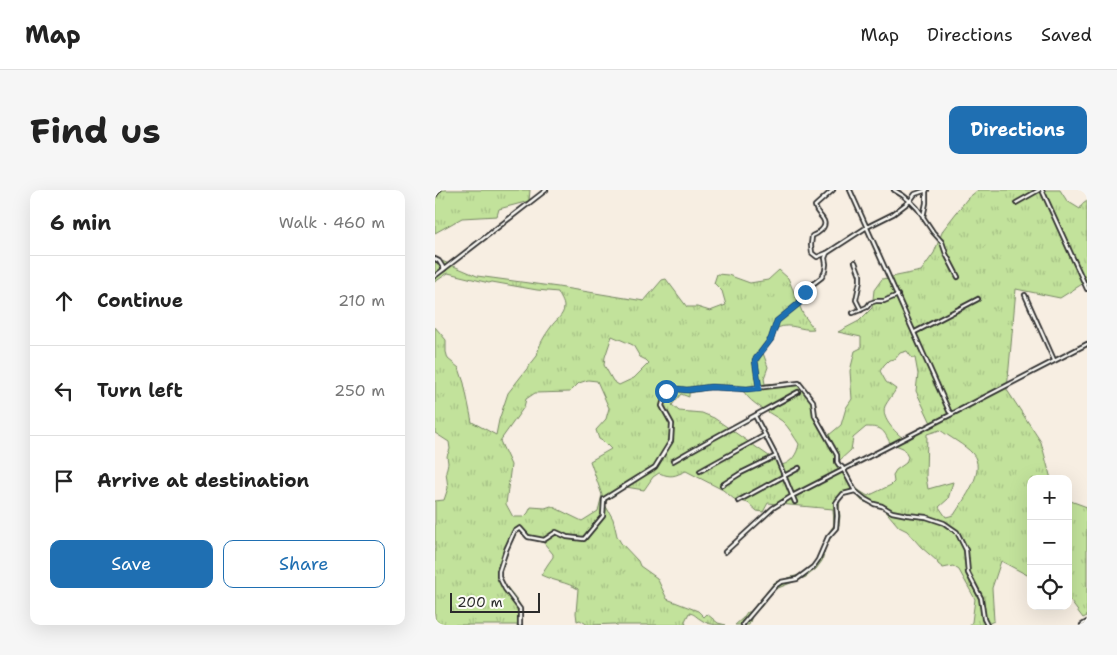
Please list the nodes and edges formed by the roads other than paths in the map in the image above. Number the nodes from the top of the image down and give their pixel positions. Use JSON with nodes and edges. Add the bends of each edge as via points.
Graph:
{"nodes":[{"id":1,"x":439,"y":190,"type":"edge"},
{"id":2,"x":546,"y":190,"type":"edge"},
{"id":3,"x":833,"y":190,"type":"edge"},
{"id":4,"x":850,"y":190,"type":"edge"},
{"id":5,"x":894,"y":190,"type":"edge"},
{"id":6,"x":927,"y":190,"type":"edge"},
{"id":7,"x":1041,"y":190,"type":"edge"},
{"id":8,"x":435,"y":195,"type":"edge"},
{"id":9,"x":910,"y":201,"type":"junction"},
{"id":10,"x":1017,"y":203,"type":"dead end"},
{"id":11,"x":923,"y":217,"type":"junction"},
{"id":12,"x":867,"y":227,"type":"junction"},
{"id":13,"x":827,"y":253,"type":"junction"},
{"id":14,"x":435,"y":259,"type":"edge"},
{"id":15,"x":855,"y":262,"type":"dead end"},
{"id":16,"x":444,"y":269,"type":"junction"},
{"id":17,"x":435,"y":276,"type":"edge"},
{"id":18,"x":958,"y":277,"type":"dead end"},
{"id":19,"x":1087,"y":289,"type":"edge"},
{"id":20,"x":898,"y":295,"type":"junction"},
{"id":21,"x":1025,"y":295,"type":"dead end"},
{"id":22,"x":978,"y":299,"type":"dead end"},
{"id":23,"x":861,"y":310,"type":"junction"},
{"id":24,"x":853,"y":313,"type":"dead end"},
{"id":25,"x":915,"y":332,"type":"junction"},
{"id":26,"x":1087,"y":344,"type":"edge"},
{"id":27,"x":1055,"y":360,"type":"junction"},
{"id":28,"x":759,"y":388,"type":"junction"},
{"id":29,"x":798,"y":392,"type":"dead end"},
{"id":30,"x":952,"y":414,"type":"junction"},
{"id":31,"x":755,"y":416,"type":"junction"},
{"id":32,"x":765,"y":435,"type":"junction"},
{"id":33,"x":776,"y":456,"type":"junction"},
{"id":34,"x":673,"y":461,"type":"dead end"},
{"id":35,"x":799,"y":468,"type":"dead end"},
{"id":36,"x":843,"y":470,"type":"junction"},
{"id":37,"x":700,"y":471,"type":"dead end"},
{"id":38,"x":784,"y":476,"type":"junction"},
{"id":39,"x":722,"y":485,"type":"dead end"},
{"id":40,"x":855,"y":491,"type":"junction"},
{"id":41,"x":792,"y":496,"type":"junction"},
{"id":42,"x":738,"y":501,"type":"dead end"},
{"id":43,"x":795,"y":502,"type":"dead end"},
{"id":44,"x":725,"y":552,"type":"dead end"},
{"id":45,"x":1087,"y":622,"type":"edge"},
{"id":46,"x":520,"y":625,"type":"edge"},
{"id":47,"x":743,"y":625,"type":"edge"},
{"id":48,"x":987,"y":625,"type":"edge"},
{"id":49,"x":1082,"y":625,"type":"edge"}],
"edges":[{"from":1,"to":8,"type":"street"},
{"from":2,"to":16,"type":"street"},
{"from":3,"to":13,"type":"street","via":[[815,206],[824,224],[811,236],[812,253],[817,257]]},
{"from":4,"to":12,"type":"street"},
{"from":5,"to":9,"type":"street"},
{"from":6,"to":9,"type":"street","via":[[915,194]]},
{"from":6,"to":11,"type":"street"},
{"from":7,"to":10,"type":"street"},
{"from":7,"to":19,"type":"street"},
{"from":9,"to":11,"type":"street"},
{"from":9,"to":12,"type":"street"},
{"from":11,"to":18,"type":"street","via":[[942,242]]},
{"from":12,"to":13,"type":"street"},
{"from":12,"to":20,"type":"street"},
{"from":13,"to":28,"type":"street","via":[[821,277],[809,287],[802,301],[777,321],[771,339],[755,360]]},
{"from":14,"to":16,"type":"street"},
{"from":15,"to":23,"type":"street","via":[[860,276],[856,300]]},
{"from":16,"to":17,"type":"street"},
{"from":20,"to":23,"type":"street","via":[[884,301],[876,300]]},
{"from":20,"to":25,"type":"street"},
{"from":21,"to":27,"type":"street"},
{"from":22,"to":25,"type":"street"},
{"from":23,"to":24,"type":"street"},
{"from":25,"to":30,"type":"street"},
{"from":26,"to":27,"type":"street"},
{"from":27,"to":30,"type":"street"},
{"from":28,"to":36,"type":"street","via":[[799,383],[813,401],[815,416]]},
{"from":28,"to":46,"type":"street","via":[[668,388],[662,406],[672,424],[671,441],[655,467],[604,499],[603,516],[585,538],[567,537],[556,532],[544,540],[528,537],[519,528],[514,532],[499,577],[520,609]]},
{"from":29,"to":31,"type":"street"},
{"from":30,"to":36,"type":"street"},
{"from":31,"to":32,"type":"street"},
{"from":31,"to":34,"type":"street"},
{"from":32,"to":33,"type":"street"},
{"from":32,"to":37,"type":"street"},
{"from":33,"to":38,"type":"street"},
{"from":33,"to":39,"type":"street"},
{"from":35,"to":38,"type":"street"},
{"from":36,"to":40,"type":"street"},
{"from":36,"to":41,"type":"street"},
{"from":38,"to":41,"type":"street"},
{"from":38,"to":42,"type":"street"},
{"from":40,"to":47,"type":"street","via":[[843,494],[836,503],[836,528],[813,567],[797,579],[775,586]]},
{"from":40,"to":48,"type":"street","via":[[892,512],[926,517],[957,532],[966,550],[968,573],[981,598]]},
{"from":41,"to":43,"type":"street"},
{"from":41,"to":44,"type":"street","via":[[773,508]]},
{"from":45,"to":49,"type":"street"}]}
